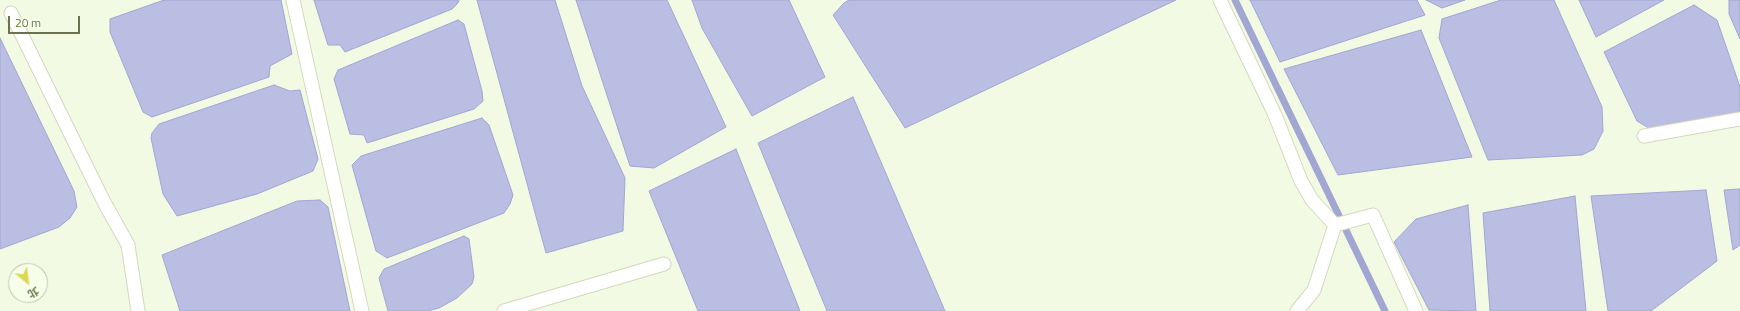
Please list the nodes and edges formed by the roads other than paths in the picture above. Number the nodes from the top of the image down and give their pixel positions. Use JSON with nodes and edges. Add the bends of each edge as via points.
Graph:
{"nodes":[{"id":1,"x":293,"y":0,"type":"edge"},
{"id":2,"x":1220,"y":0,"type":"edge"},
{"id":3,"x":11,"y":13,"type":"dead end"},
{"id":4,"x":1740,"y":119,"type":"edge"},
{"id":5,"x":1644,"y":136,"type":"dead end"},
{"id":6,"x":1335,"y":224,"type":"junction"},
{"id":7,"x":664,"y":264,"type":"dead end"},
{"id":8,"x":138,"y":311,"type":"edge"},
{"id":9,"x":362,"y":311,"type":"edge"},
{"id":10,"x":504,"y":311,"type":"edge"},
{"id":11,"x":1297,"y":311,"type":"edge"},
{"id":12,"x":1416,"y":311,"type":"edge"}],
"edges":[{"from":1,"to":9,"type":"lane"},
{"from":2,"to":6,"type":"lane","via":[[1275,115],[1301,181],[1312,200]]},
{"from":3,"to":8,"type":"lane","via":[[104,202],[128,245]]},
{"from":4,"to":5,"type":"lane"},
{"from":6,"to":11,"type":"lane","via":[[1314,290]]},
{"from":6,"to":12,"type":"lane","via":[[1373,215]]},
{"from":7,"to":10,"type":"lane"}]}
